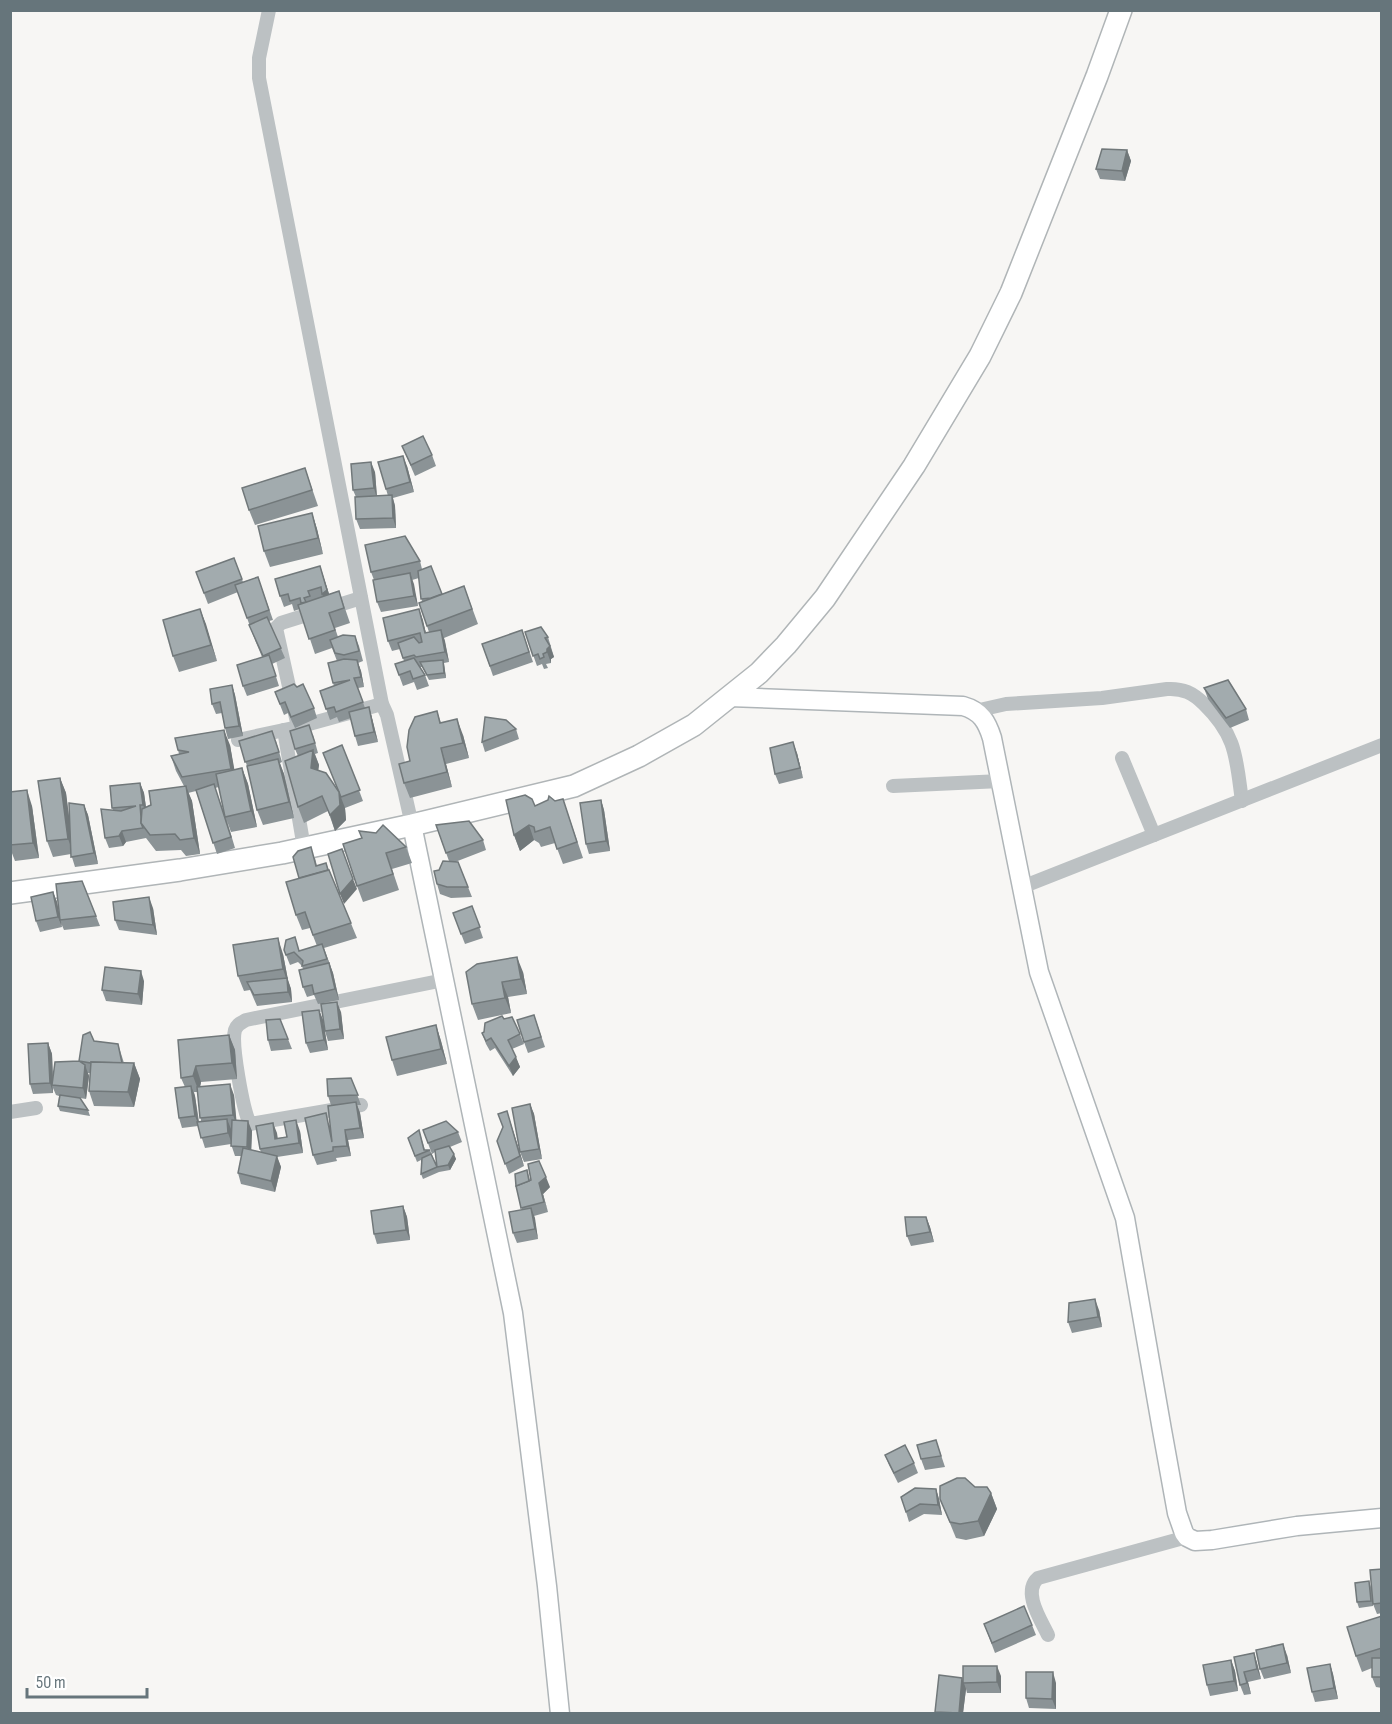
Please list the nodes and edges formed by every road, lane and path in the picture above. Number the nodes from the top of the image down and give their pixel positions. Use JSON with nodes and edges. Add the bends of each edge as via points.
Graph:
{"nodes":[{"id":1,"x":269,"y":10,"type":"edge"},
{"id":2,"x":1121,"y":10,"type":"edge"},
{"id":3,"x":361,"y":598,"type":"junction"},
{"id":4,"x":729,"y":697,"type":"junction"},
{"id":5,"x":382,"y":704,"type":"junction"},
{"id":6,"x":975,"y":711,"type":"junction"},
{"id":7,"x":291,"y":729,"type":"junction"},
{"id":8,"x":238,"y":740,"type":"edge"},
{"id":9,"x":1380,"y":750,"type":"edge"},
{"id":10,"x":1122,"y":758,"type":"dead end"},
{"id":11,"x":1001,"y":781,"type":"junction"},
{"id":12,"x":893,"y":786,"type":"dead end"},
{"id":13,"x":1242,"y":801,"type":"junction"},
{"id":14,"x":412,"y":825,"type":"junction"},
{"id":15,"x":1154,"y":835,"type":"junction"},
{"id":16,"x":304,"y":848,"type":"junction"},
{"id":17,"x":1022,"y":887,"type":"junction"},
{"id":18,"x":10,"y":893,"type":"edge"},
{"id":19,"x":444,"y":980,"type":"junction"},
{"id":20,"x":362,"y":1105,"type":"dead end"},
{"id":21,"x":36,"y":1108,"type":"dead end"},
{"id":22,"x":10,"y":1112,"type":"edge"},
{"id":23,"x":1382,"y":1518,"type":"edge"},
{"id":24,"x":1187,"y":1537,"type":"junction"},
{"id":25,"x":1048,"y":1635,"type":"dead end"},
{"id":26,"x":560,"y":1713,"type":"edge"}],
"edges":[{"from":1,"to":3,"type":"street","via":[[259,78]]},
{"from":2,"to":4,"type":"main road","via":[[1011,293],[980,356],[914,466],[825,598],[766,666]]},
{"from":3,"to":5,"type":"street"},
{"from":3,"to":7,"type":"street","via":[[281,623],[276,628]]},
{"from":4,"to":6,"type":"street","via":[[963,706]]},
{"from":4,"to":14,"type":"main road","via":[[667,742],[582,783]]},
{"from":5,"to":7,"type":"street"},
{"from":5,"to":14,"type":"street"},
{"from":6,"to":11,"type":"street","via":[[987,724]]},
{"from":6,"to":13,"type":"street","via":[[1006,704],[1178,688],[1187,691],[1210,710],[1229,735]]},
{"from":7,"to":8,"type":"street"},
{"from":7,"to":16,"type":"street"},
{"from":9,"to":13,"type":"street"},
{"from":10,"to":15,"type":"street"},
{"from":11,"to":12,"type":"street"},
{"from":11,"to":17,"type":"street"},
{"from":13,"to":15,"type":"street"},
{"from":14,"to":16,"type":"main road"},
{"from":14,"to":19,"type":"street"},
{"from":15,"to":17,"type":"street"},
{"from":16,"to":18,"type":"main road"},
{"from":17,"to":24,"type":"street","via":[[1040,976],[1125,1218],[1177,1513]]},
{"from":19,"to":20,"type":"street","via":[[246,1020],[238,1025],[234,1033],[239,1081],[250,1124]]},
{"from":19,"to":26,"type":"street","via":[[513,1313]]},
{"from":21,"to":22,"type":"street"},
{"from":23,"to":24,"type":"street","via":[[1212,1540],[1195,1541]]},
{"from":24,"to":25,"type":"street","via":[[1038,1578],[1030,1594]]}]}
